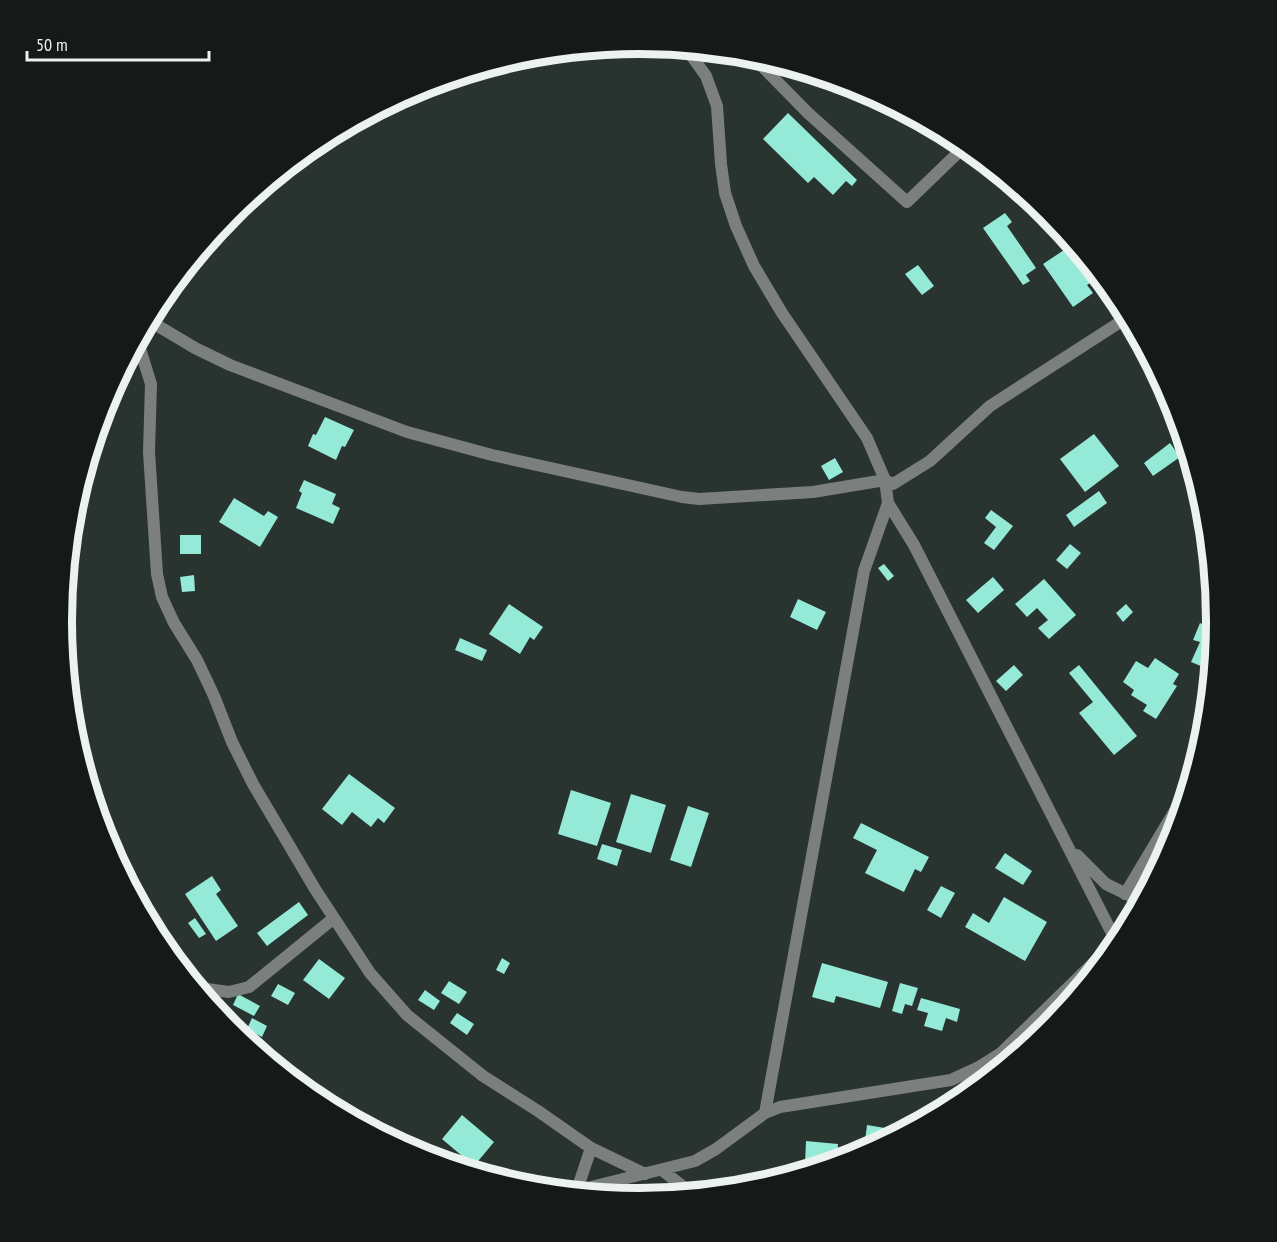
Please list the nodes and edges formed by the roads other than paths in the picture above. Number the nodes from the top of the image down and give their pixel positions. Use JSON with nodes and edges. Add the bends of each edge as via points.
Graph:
{"nodes":[{"id":1,"x":692,"y":57,"type":"edge"},
{"id":2,"x":764,"y":68,"type":"edge"},
{"id":3,"x":958,"y":153,"type":"edge"},
{"id":4,"x":1120,"y":322,"type":"edge"},
{"id":5,"x":155,"y":324,"type":"edge"},
{"id":6,"x":140,"y":350,"type":"edge"},
{"id":7,"x":885,"y":480,"type":"junction"},
{"id":8,"x":888,"y":503,"type":"junction"},
{"id":9,"x":1168,"y":823,"type":"edge"},
{"id":10,"x":1067,"y":845,"type":"junction"},
{"id":11,"x":1125,"y":894,"type":"junction"},
{"id":12,"x":1133,"y":898,"type":"edge"},
{"id":13,"x":334,"y":918,"type":"junction"},
{"id":14,"x":1113,"y":931,"type":"edge"},
{"id":15,"x":1078,"y":979,"type":"edge"},
{"id":16,"x":207,"y":989,"type":"edge"},
{"id":17,"x":765,"y":1113,"type":"junction"},
{"id":18,"x":591,"y":1148,"type":"junction"},
{"id":19,"x":662,"y":1170,"type":"junction"},
{"id":20,"x":645,"y":1174,"type":"junction"},
{"id":21,"x":577,"y":1184,"type":"edge"},
{"id":22,"x":594,"y":1186,"type":"edge"},
{"id":23,"x":683,"y":1186,"type":"edge"}],
"edges":[{"from":1,"to":7,"type":"street","via":[[706,76],[717,106],[725,193],[754,266],[867,438]]},
{"from":2,"to":3,"type":"street","via":[[907,202]]},
{"from":4,"to":7,"type":"street","via":[[990,406],[907,477],[892,484]]},
{"from":5,"to":7,"type":"street","via":[[230,365],[407,432],[682,497],[813,492]]},
{"from":6,"to":13,"type":"street","via":[[151,384],[149,452],[162,597],[197,660],[253,784]]},
{"from":7,"to":8,"type":"street"},
{"from":8,"to":10,"type":"street","via":[[914,544]]},
{"from":8,"to":17,"type":"street","via":[[864,571]]},
{"from":9,"to":11,"type":"street"},
{"from":10,"to":11,"type":"street","via":[[1106,884]]},
{"from":10,"to":14,"type":"street"},
{"from":11,"to":12,"type":"street"},
{"from":13,"to":16,"type":"street","via":[[249,987],[228,992]]},
{"from":13,"to":18,"type":"street","via":[[370,973],[407,1015],[483,1076]]},
{"from":15,"to":17,"type":"street","via":[[1001,1053],[951,1080],[792,1104]]},
{"from":17,"to":19,"type":"street","via":[[695,1161]]},
{"from":18,"to":20,"type":"street"},
{"from":18,"to":21,"type":"street"},
{"from":19,"to":20,"type":"street"},
{"from":19,"to":23,"type":"street"},
{"from":20,"to":22,"type":"street"}]}
